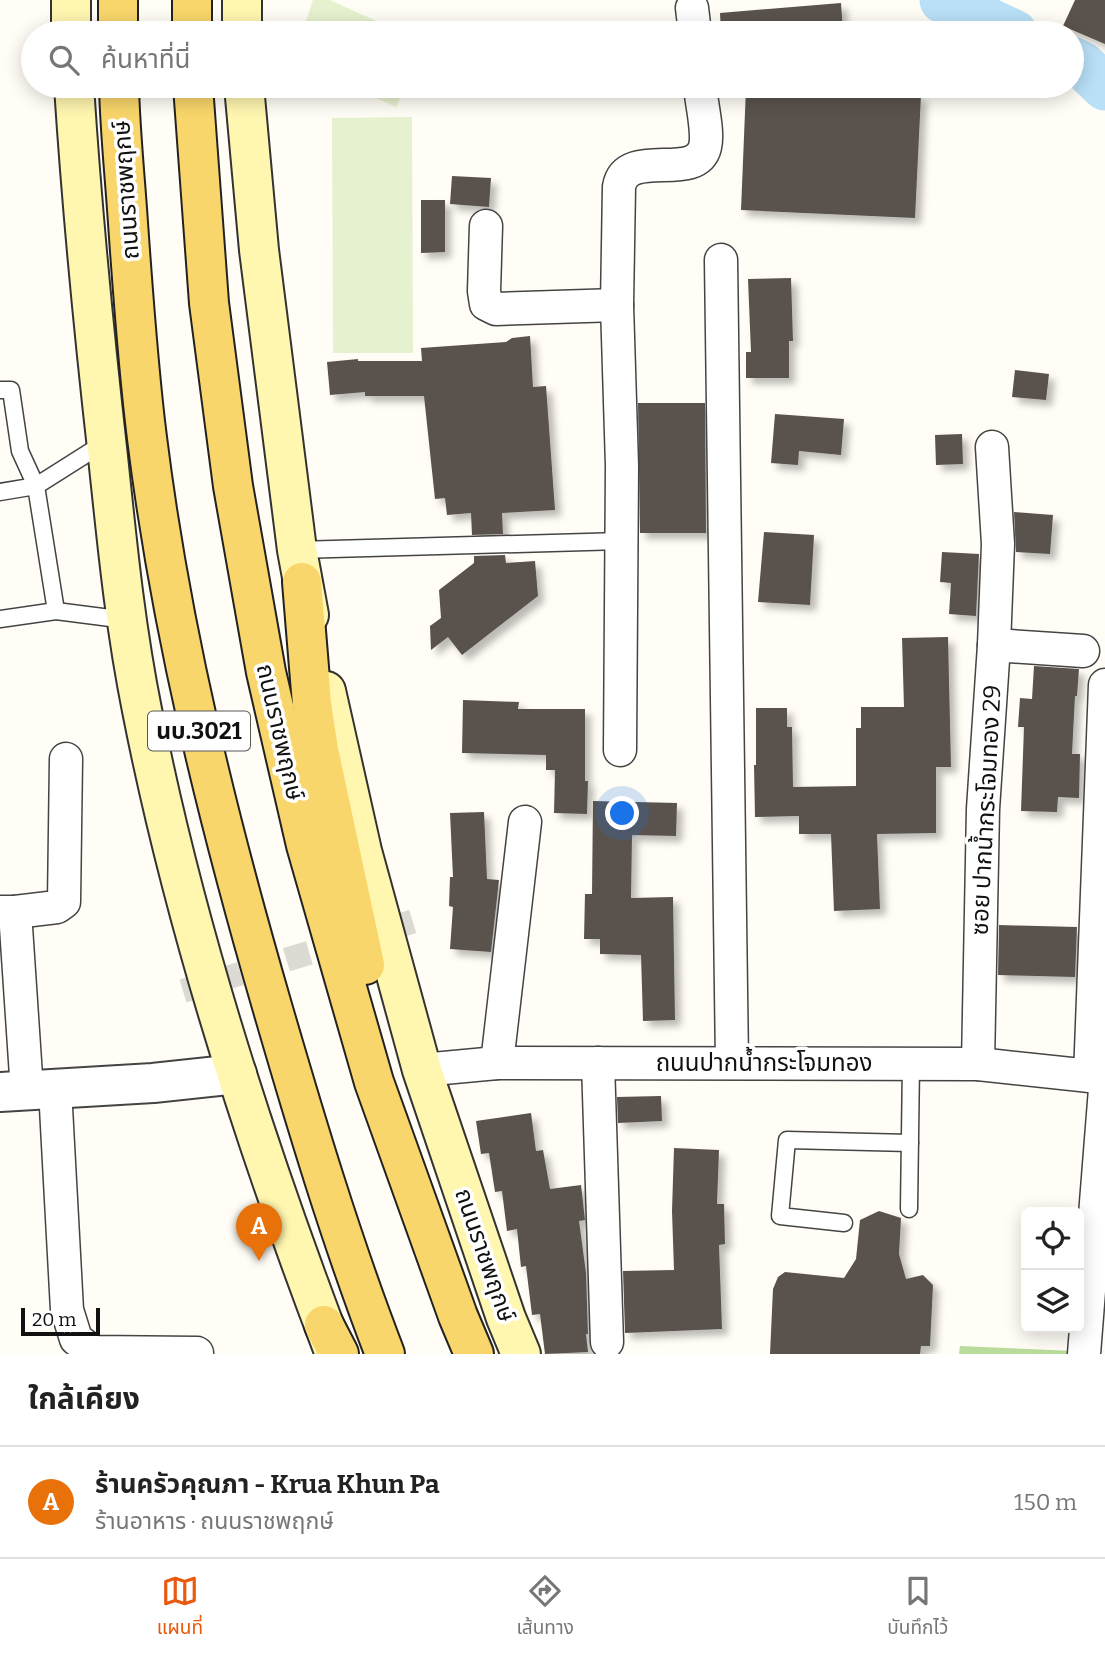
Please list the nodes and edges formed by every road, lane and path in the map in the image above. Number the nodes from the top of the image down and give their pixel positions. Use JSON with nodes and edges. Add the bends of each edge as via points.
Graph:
{"nodes":[{"id":1,"x":71,"y":0,"type":"edge"},
{"id":2,"x":118,"y":0,"type":"edge"},
{"id":3,"x":192,"y":0,"type":"edge"},
{"id":4,"x":242,"y":0,"type":"edge"},
{"id":5,"x":71,"y":21,"type":"edge"},
{"id":6,"x":118,"y":21,"type":"edge"},
{"id":7,"x":192,"y":21,"type":"edge"},
{"id":8,"x":242,"y":21,"type":"edge"},
{"id":9,"x":75,"y":98,"type":"edge"},
{"id":10,"x":120,"y":98,"type":"edge"},
{"id":11,"x":194,"y":98,"type":"edge"},
{"id":12,"x":245,"y":98,"type":"edge"},
{"id":13,"x":701,"y":98,"type":"edge"},
{"id":14,"x":486,"y":226,"type":"dead end"},
{"id":15,"x":721,"y":260,"type":"dead end"},
{"id":16,"x":617,"y":305,"type":"junction"},
{"id":17,"x":0,"y":390,"type":"edge"},
{"id":18,"x":106,"y":442,"type":"junction"},
{"id":19,"x":992,"y":447,"type":"dead end"},
{"id":20,"x":36,"y":486,"type":"junction"},
{"id":21,"x":0,"y":492,"type":"edge"},
{"id":22,"x":622,"y":541,"type":"junction"},
{"id":23,"x":299,"y":566,"type":"junction"},
{"id":24,"x":56,"y":611,"type":"junction"},
{"id":25,"x":0,"y":619,"type":"edge"},
{"id":26,"x":126,"y":620,"type":"junction"},
{"id":27,"x":994,"y":645,"type":"junction"},
{"id":28,"x":1083,"y":650,"type":"dead end"},
{"id":29,"x":1105,"y":685,"type":"edge"},
{"id":30,"x":620,"y":750,"type":"dead end"},
{"id":31,"x":66,"y":759,"type":"dead end"},
{"id":32,"x":1103,"y":778,"type":"edge"},
{"id":33,"x":525,"y":822,"type":"dead end"},
{"id":34,"x":1102,"y":875,"type":"edge"},
{"id":35,"x":8,"y":912,"type":"edge"},
{"id":36,"x":497,"y":1063,"type":"junction"},
{"id":37,"x":598,"y":1063,"type":"junction"},
{"id":38,"x":732,"y":1063,"type":"junction"},
{"id":39,"x":911,"y":1063,"type":"junction"},
{"id":40,"x":978,"y":1064,"type":"junction"},
{"id":41,"x":422,"y":1070,"type":"junction"},
{"id":42,"x":237,"y":1074,"type":"junction"},
{"id":43,"x":374,"y":1082,"type":"junction"},
{"id":44,"x":1100,"y":1082,"type":"edge"},
{"id":45,"x":27,"y":1091,"type":"edge"},
{"id":46,"x":910,"y":1143,"type":"junction"},
{"id":47,"x":909,"y":1209,"type":"dead end"},
{"id":48,"x":844,"y":1223,"type":"dead end"},
{"id":49,"x":607,"y":1342,"type":"dead end"},
{"id":50,"x":333,"y":1344,"type":"edge"},
{"id":51,"x":197,"y":1353,"type":"edge"},
{"id":52,"x":385,"y":1354,"type":"edge"},
{"id":53,"x":474,"y":1354,"type":"edge"},
{"id":54,"x":522,"y":1354,"type":"edge"},
{"id":55,"x":1084,"y":1354,"type":"edge"}],
"edges":[{"from":1,"to":5,"type":"main road"},
{"from":2,"to":6,"type":"main road"},
{"from":3,"to":7,"type":"main road"},
{"from":4,"to":8,"type":"main road"},
{"from":9,"to":18,"type":"main road","name":"ถนนราชพฤกษ์","number":"นบ.3021"},
{"from":10,"to":52,"type":"main road","name":"ถนนราชพฤกษ์","number":"นบ.3021","via":[[147,438],[198,725],[234,876],[294,1084]]},
{"from":11,"to":43,"type":"main road","name":"ถนนราชพฤกษ์","number":"นบ.3021","via":[[209,303],[233,486],[263,658],[306,845]]},
{"from":12,"to":23,"type":"main road","name":"ถนนราชพฤกษ์","via":[[252,195]]},
{"from":13,"to":16,"type":"street","via":[[706,145],[701,155],[692,162],[630,169],[621,177]]},
{"from":14,"to":16,"type":"street","via":[[486,304],[496,309]]},
{"from":15,"to":38,"type":"street"},
{"from":16,"to":22,"type":"street"},
{"from":17,"to":20,"type":"lane","via":[[11,390],[20,450]]},
{"from":18,"to":20,"type":"lane"},
{"from":18,"to":26,"type":"main road","name":"ถนนราชพฤกษ์","number":"นบ.3021"},
{"from":19,"to":27,"type":"street","name":"ซอย ปากน้ำกระโจมทอง 29","via":[[998,544]]},
{"from":20,"to":21,"type":"lane"},
{"from":20,"to":24,"type":"lane"},
{"from":22,"to":23,"type":"lane"},
{"from":22,"to":30,"type":"street"},
{"from":23,"to":41,"type":"main road","name":"ถนนราชพฤกษ์","via":[[362,850]]},
{"from":23,"to":43,"type":"main road","via":[[317,738],[367,976]]},
{"from":24,"to":25,"type":"lane"},
{"from":24,"to":26,"type":"lane"},
{"from":26,"to":42,"type":"main road","name":"ถนนราชพฤกษ์","number":"นบ.3021","via":[[163,809]]},
{"from":27,"to":28,"type":"street"},
{"from":27,"to":40,"type":"street","name":"ซอย ปากน้ำกระโจมทอง 29","via":[[983,809]]},
{"from":29,"to":32,"type":"street"},
{"from":31,"to":35,"type":"street","via":[[64,902],[57,907]]},
{"from":32,"to":34,"type":"street"},
{"from":33,"to":36,"type":"street"},
{"from":34,"to":44,"type":"street"},
{"from":35,"to":45,"type":"street"},
{"from":36,"to":37,"type":"street","name":"ถนนปากน้ำกระโจมทอง"},
{"from":36,"to":41,"type":"street","name":"ถนนปากน้ำกระโจมทอง"},
{"from":37,"to":38,"type":"street","name":"ถนนปากน้ำกระโจมทอง"},
{"from":37,"to":49,"type":"street"},
{"from":38,"to":39,"type":"street","name":"ถนนปากน้ำกระโจมทอง"},
{"from":39,"to":40,"type":"street","name":"ถนนปากน้ำกระโจมทอง"},
{"from":39,"to":46,"type":"lane"},
{"from":40,"to":44,"type":"street","name":"ถนนปากน้ำกระโจมทอง"},
{"from":41,"to":54,"type":"main road","name":"ถนนราชพฤกษ์"},
{"from":42,"to":45,"type":"street"},
{"from":42,"to":50,"type":"main road","name":"ถนนราชพฤกษ์","number":"นบ.3021"},
{"from":43,"to":53,"type":"main road","name":"ถนนราชพฤกษ์","number":"นบ.3021"},
{"from":44,"to":55,"type":"street"},
{"from":45,"to":51,"type":"street","via":[[76,1339],[93,1352]]},
{"from":46,"to":47,"type":"lane"},
{"from":46,"to":48,"type":"lane","via":[[787,1140],[780,1216]]}]}
